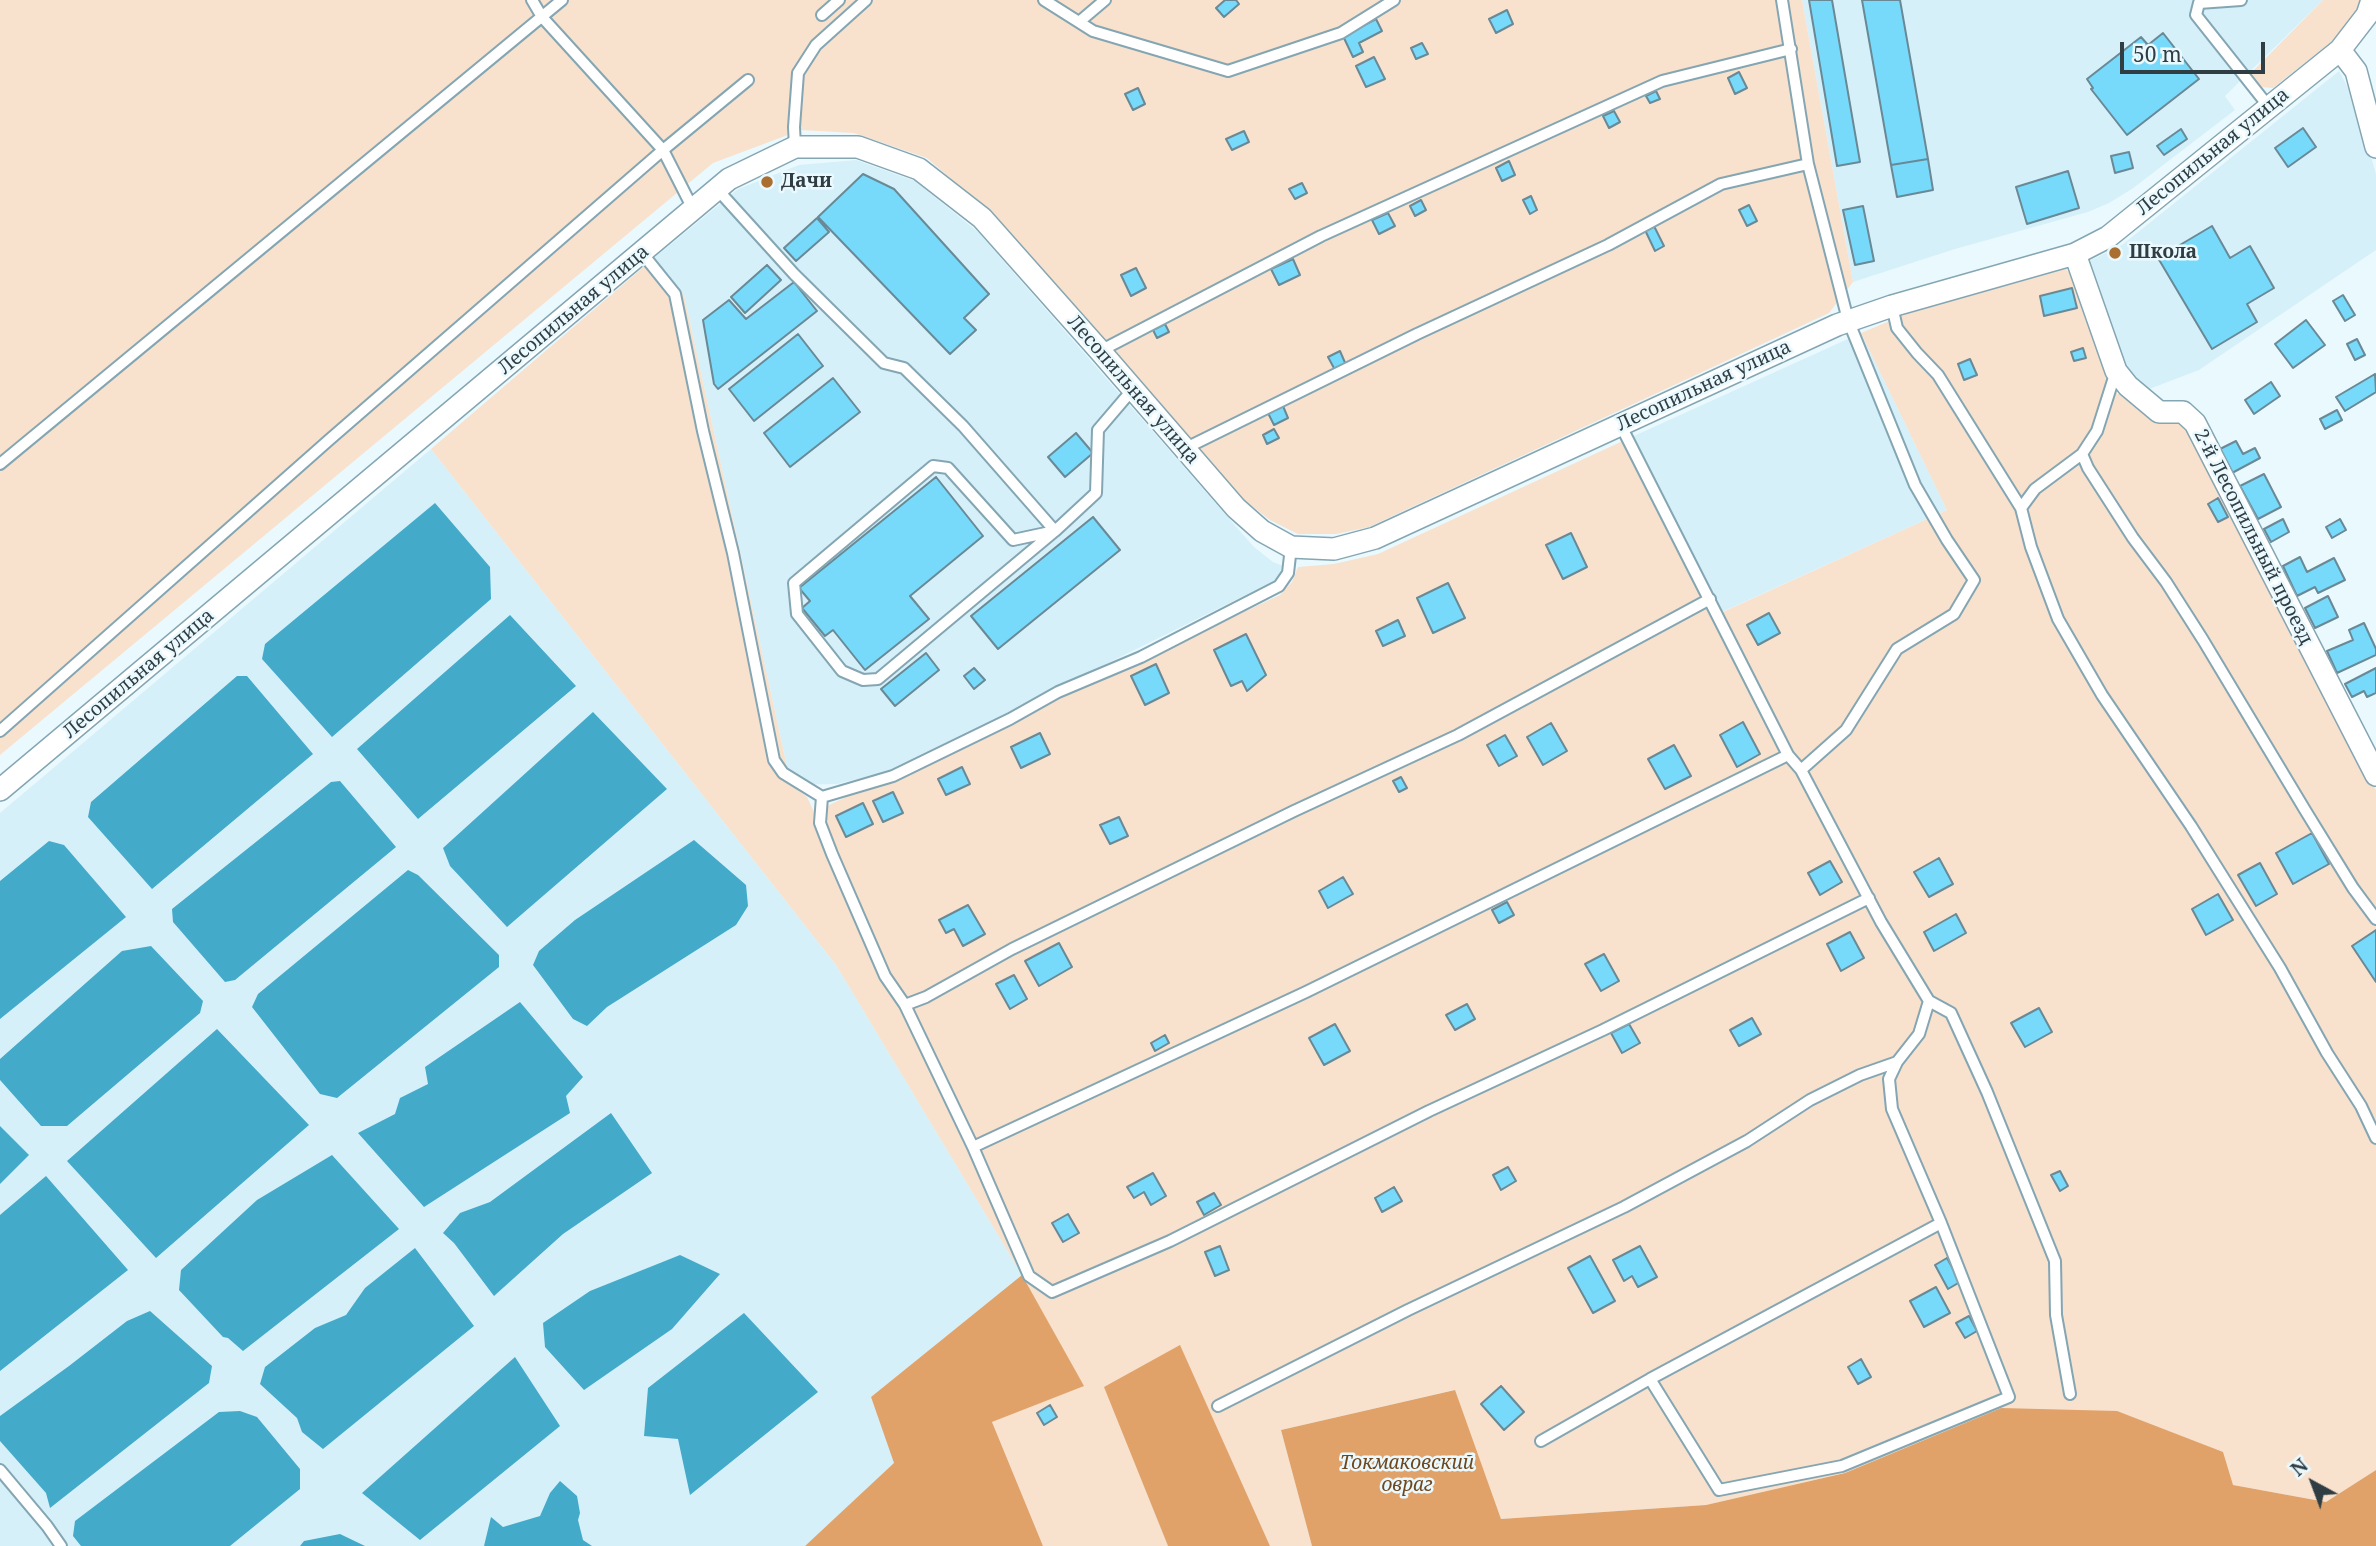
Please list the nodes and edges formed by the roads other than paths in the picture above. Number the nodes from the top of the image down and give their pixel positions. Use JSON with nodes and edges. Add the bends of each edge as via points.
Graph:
{"nodes":[{"id":1,"x":532,"y":0,"type":"edge"},
{"id":2,"x":562,"y":0,"type":"edge"},
{"id":3,"x":839,"y":0,"type":"edge"},
{"id":4,"x":866,"y":0,"type":"edge"},
{"id":5,"x":1044,"y":0,"type":"edge"},
{"id":6,"x":1105,"y":0,"type":"edge"},
{"id":7,"x":1394,"y":0,"type":"edge"},
{"id":8,"x":1782,"y":0,"type":"edge"},
{"id":9,"x":2241,"y":0,"type":"edge"},
{"id":10,"x":2372,"y":0,"type":"edge"},
{"id":11,"x":822,"y":15,"type":"dead end"},
{"id":12,"x":542,"y":17,"type":"junction"},
{"id":13,"x":1079,"y":22,"type":"junction"},
{"id":14,"x":1791,"y":49,"type":"junction"},
{"id":15,"x":2340,"y":50,"type":"junction"},
{"id":16,"x":748,"y":80,"type":"dead end"},
{"id":17,"x":2269,"y":107,"type":"junction"},
{"id":18,"x":795,"y":147,"type":"junction"},
{"id":19,"x":2376,"y":147,"type":"edge"},
{"id":20,"x":663,"y":150,"type":"junction"},
{"id":21,"x":1808,"y":164,"type":"junction"},
{"id":22,"x":717,"y":189,"type":"junction"},
{"id":23,"x":693,"y":209,"type":"junction"},
{"id":24,"x":642,"y":253,"type":"junction"},
{"id":25,"x":2075,"y":254,"type":"junction"},
{"id":26,"x":1892,"y":306,"type":"junction"},
{"id":27,"x":1848,"y":320,"type":"junction"},
{"id":28,"x":1100,"y":351,"type":"junction"},
{"id":29,"x":2116,"y":371,"type":"junction"},
{"id":30,"x":1133,"y":389,"type":"junction"},
{"id":31,"x":1620,"y":425,"type":"junction"},
{"id":32,"x":1184,"y":449,"type":"junction"},
{"id":33,"x":2082,"y":454,"type":"junction"},
{"id":34,"x":0,"y":464,"type":"edge"},
{"id":35,"x":2021,"y":508,"type":"junction"},
{"id":36,"x":1055,"y":531,"type":"junction"},
{"id":37,"x":1291,"y":547,"type":"junction"},
{"id":38,"x":1710,"y":599,"type":"junction"},
{"id":39,"x":0,"y":731,"type":"edge"},
{"id":40,"x":1788,"y":755,"type":"junction"},
{"id":41,"x":1801,"y":770,"type":"junction"},
{"id":42,"x":2376,"y":775,"type":"edge"},
{"id":43,"x":0,"y":790,"type":"edge"},
{"id":44,"x":822,"y":797,"type":"junction"},
{"id":45,"x":1870,"y":898,"type":"junction"},
{"id":46,"x":2376,"y":919,"type":"edge"},
{"id":47,"x":1929,"y":1000,"type":"junction"},
{"id":48,"x":905,"y":1005,"type":"junction"},
{"id":49,"x":1897,"y":1062,"type":"junction"},
{"id":50,"x":2376,"y":1139,"type":"edge"},
{"id":51,"x":973,"y":1147,"type":"junction"},
{"id":52,"x":1941,"y":1223,"type":"junction"},
{"id":53,"x":1650,"y":1379,"type":"junction"},
{"id":54,"x":2070,"y":1394,"type":"dead end"},
{"id":55,"x":1218,"y":1406,"type":"dead end"},
{"id":56,"x":1542,"y":1441,"type":"dead end"},
{"id":57,"x":0,"y":1470,"type":"edge"},
{"id":58,"x":61,"y":1546,"type":"edge"}],
"edges":[{"from":1,"to":12,"type":"lane"},
{"from":2,"to":12,"type":"lane"},
{"from":3,"to":11,"type":"lane"},
{"from":4,"to":18,"type":"lane","via":[[816,45],[799,73]]},
{"from":5,"to":13,"type":"lane"},
{"from":6,"to":13,"type":"lane"},
{"from":7,"to":13,"type":"lane","via":[[1341,33],[1228,71],[1093,31]]},
{"from":8,"to":14,"type":"lane"},
{"from":9,"to":17,"type":"lane","via":[[2199,3],[2196,15]]},
{"from":10,"to":15,"type":"street","name":"Лесопильная улица","via":[[2367,15]]},
{"from":12,"to":20,"type":"lane"},
{"from":12,"to":34,"type":"lane"},
{"from":14,"to":21,"type":"lane"},
{"from":14,"to":28,"type":"lane","via":[[1662,81],[1321,236]]},
{"from":15,"to":17,"type":"street","name":"Лесопильная улица"},
{"from":15,"to":19,"type":"street","via":[[2356,71]]},
{"from":16,"to":20,"type":"lane"},
{"from":17,"to":25,"type":"street","name":"Лесопильная улица","via":[[2108,237]]},
{"from":18,"to":22,"type":"street","name":"Лесопильная улица","via":[[739,173]]},
{"from":18,"to":28,"type":"street","name":"Лесопильная улица","via":[[858,147],[919,169],[982,218]]},
{"from":20,"to":23,"type":"lane"},
{"from":20,"to":39,"type":"lane"},
{"from":21,"to":27,"type":"lane"},
{"from":21,"to":32,"type":"lane","via":[[1721,184],[1608,245]]},
{"from":22,"to":23,"type":"street","name":"Лесопильная улица"},
{"from":22,"to":36,"type":"lane","via":[[884,363],[904,368],[963,426]]},
{"from":23,"to":24,"type":"street","name":"Лесопильная улица"},
{"from":24,"to":43,"type":"street","name":"Лесопильная улица"},
{"from":24,"to":44,"type":"lane","via":[[675,295],[774,760],[783,774]]},
{"from":25,"to":26,"type":"street","name":"Лесопильная улица"},
{"from":25,"to":29,"type":"street","name":"2-й Лесопильный проезд"},
{"from":26,"to":27,"type":"street","name":"Лесопильная улица"},
{"from":26,"to":35,"type":"lane","via":[[1897,328],[1938,375]]},
{"from":27,"to":31,"type":"street","name":"Лесопильная улица"},
{"from":27,"to":41,"type":"lane","via":[[1915,485],[1974,580],[1954,614],[1897,649],[1846,730]]},
{"from":28,"to":30,"type":"street","name":"Лесопильная улица"},
{"from":29,"to":33,"type":"lane","via":[[2097,431]]},
{"from":29,"to":42,"type":"street","name":"2-й Лесопильный проезд","via":[[2159,412],[2183,412],[2195,424]]},
{"from":30,"to":32,"type":"street","name":"Лесопильная улица"},
{"from":30,"to":36,"type":"lane","via":[[1098,430],[1096,493]]},
{"from":31,"to":37,"type":"street","name":"Лесопильная улица","via":[[1375,537],[1334,549]]},
{"from":31,"to":38,"type":"lane"},
{"from":32,"to":37,"type":"street","name":"Лесопильная улица","via":[[1236,508],[1262,531]]},
{"from":33,"to":35,"type":"lane","via":[[2035,489]]},
{"from":33,"to":46,"type":"lane"},
{"from":35,"to":50,"type":"lane","via":[[2058,619],[2102,695],[2280,968]]},
{"from":36,"to":36,"type":"lane","via":[[878,679],[863,680],[842,671],[795,610],[794,583],[933,466],[948,468],[1013,540]]},
{"from":37,"to":44,"type":"lane","via":[[1288,573],[1279,586],[893,776]]},
{"from":38,"to":40,"type":"lane"},
{"from":38,"to":48,"type":"lane","via":[[1458,735],[1294,811]]},
{"from":40,"to":41,"type":"lane"},
{"from":40,"to":51,"type":"lane","via":[[1306,992]]},
{"from":41,"to":45,"type":"lane"},
{"from":44,"to":48,"type":"lane","via":[[820,823],[828,844],[885,976]]},
{"from":45,"to":47,"type":"lane"},
{"from":45,"to":51,"type":"lane","via":[[1170,1241],[1052,1292],[1029,1276]]},
{"from":47,"to":49,"type":"lane","via":[[1919,1034]]},
{"from":47,"to":54,"type":"lane","via":[[1951,1013],[2055,1261],[2056,1315]]},
{"from":48,"to":51,"type":"lane"},
{"from":49,"to":52,"type":"lane","via":[[1889,1079],[1892,1110]]},
{"from":49,"to":55,"type":"lane","via":[[1810,1100],[1747,1141],[1624,1207]]},
{"from":52,"to":53,"type":"lane"},
{"from":52,"to":53,"type":"lane","via":[[2009,1397],[1842,1466],[1719,1490]]},
{"from":53,"to":56,"type":"lane"},
{"from":57,"to":58,"type":"lane"}]}
